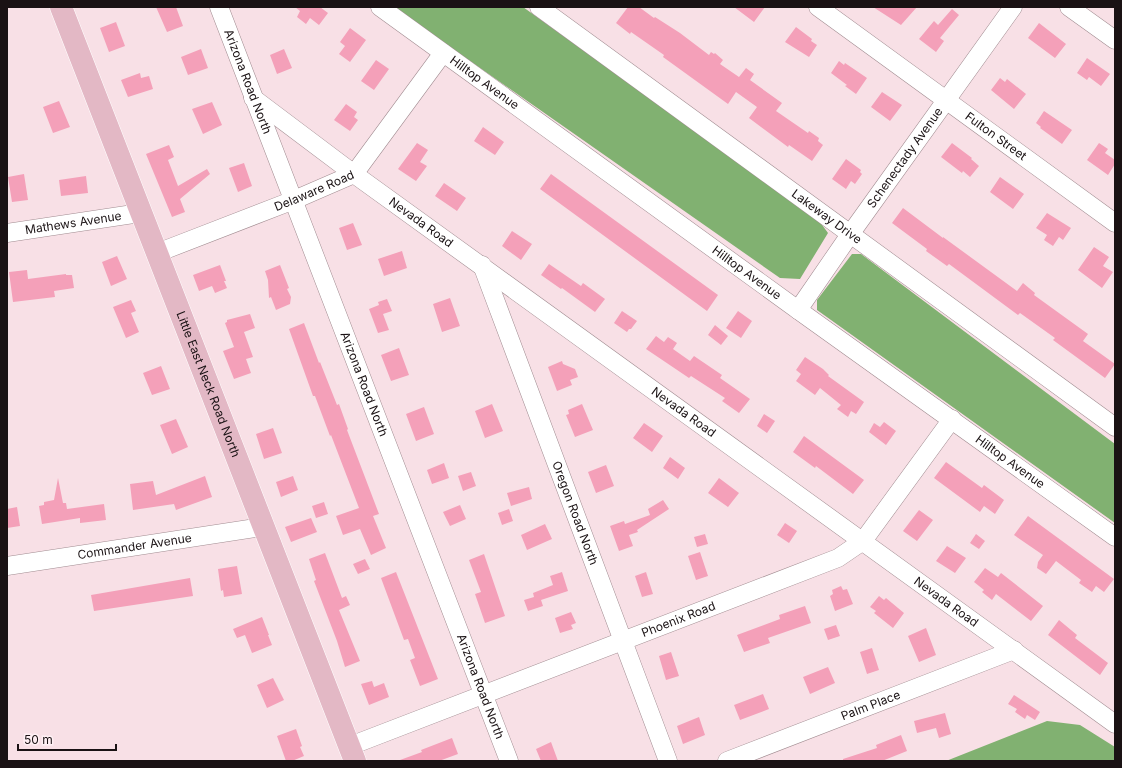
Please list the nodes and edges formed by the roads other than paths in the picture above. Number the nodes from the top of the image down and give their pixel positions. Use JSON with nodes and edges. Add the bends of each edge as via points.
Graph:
{"nodes":[{"id":1,"x":60,"y":7,"type":"edge"},
{"id":2,"x":219,"y":7,"type":"edge"},
{"id":3,"x":380,"y":7,"type":"edge"},
{"id":4,"x":539,"y":7,"type":"edge"},
{"id":5,"x":818,"y":7,"type":"edge"},
{"id":6,"x":1013,"y":7,"type":"edge"},
{"id":7,"x":1069,"y":7,"type":"edge"},
{"id":8,"x":1115,"y":40,"type":"edge"},
{"id":9,"x":443,"y":53,"type":"junction"},
{"id":10,"x":253,"y":98,"type":"junction"},
{"id":11,"x":946,"y":100,"type":"junction"},
{"id":12,"x":354,"y":174,"type":"junction"},
{"id":13,"x":294,"y":200,"type":"junction"},
{"id":14,"x":140,"y":213,"type":"junction"},
{"id":15,"x":1115,"y":223,"type":"edge"},
{"id":16,"x":7,"y":233,"type":"edge"},
{"id":17,"x":851,"y":233,"type":"junction"},
{"id":18,"x":157,"y":253,"type":"junction"},
{"id":19,"x":482,"y":265,"type":"junction"},
{"id":20,"x":798,"y":310,"type":"junction"},
{"id":21,"x":952,"y":419,"type":"junction"},
{"id":22,"x":1115,"y":427,"type":"edge"},
{"id":23,"x":262,"y":527,"type":"junction"},
{"id":24,"x":1115,"y":537,"type":"edge"},
{"id":25,"x":863,"y":541,"type":"junction"},
{"id":26,"x":7,"y":566,"type":"edge"},
{"id":27,"x":624,"y":642,"type":"junction"},
{"id":28,"x":1014,"y":650,"type":"junction"},
{"id":29,"x":484,"y":694,"type":"junction"},
{"id":30,"x":1115,"y":724,"type":"edge"},
{"id":31,"x":352,"y":754,"type":"edge"},
{"id":32,"x":510,"y":761,"type":"edge"},
{"id":33,"x":668,"y":761,"type":"edge"},
{"id":34,"x":727,"y":761,"type":"edge"}],
"edges":[{"from":1,"to":14,"type":"main road","name":"Little East Neck Road North"},
{"from":2,"to":10,"type":"street","name":"Arizona Road North"},
{"from":3,"to":9,"type":"street","name":"Hilltop Avenue"},
{"from":4,"to":17,"type":"street","name":"Lakeway Drive"},
{"from":5,"to":11,"type":"street","name":"Fulton Street"},
{"from":6,"to":11,"type":"street","name":"Schenectady Avenue"},
{"from":7,"to":8,"type":"street"},
{"from":9,"to":12,"type":"street","name":"Delaware Road"},
{"from":9,"to":20,"type":"street","name":"Hilltop Avenue"},
{"from":10,"to":12,"type":"street","name":"Nevada Road"},
{"from":10,"to":13,"type":"street","name":"Arizona Road North"},
{"from":11,"to":15,"type":"street","name":"Fulton Street"},
{"from":11,"to":17,"type":"street","name":"Schenectady Avenue"},
{"from":12,"to":13,"type":"street","name":"Delaware Road"},
{"from":12,"to":19,"type":"street","name":"Nevada Road"},
{"from":13,"to":18,"type":"street","name":"Delaware Road"},
{"from":13,"to":29,"type":"street","name":"Arizona Road North"},
{"from":14,"to":16,"type":"street","name":"Mathews Avenue"},
{"from":14,"to":18,"type":"main road","name":"Little East Neck Road North"},
{"from":17,"to":20,"type":"street","name":"Schenectady Avenue"},
{"from":17,"to":22,"type":"street","name":"Lakeway Drive"},
{"from":18,"to":23,"type":"main road","name":"Little East Neck Road North"},
{"from":19,"to":25,"type":"street","name":"Nevada Road"},
{"from":19,"to":27,"type":"street","name":"Oregon Road North"},
{"from":20,"to":21,"type":"street","name":"Hilltop Avenue"},
{"from":21,"to":24,"type":"street","name":"Hilltop Avenue"},
{"from":21,"to":25,"type":"street","name":"Phoenix Road"},
{"from":23,"to":26,"type":"street","name":"Commander Avenue"},
{"from":23,"to":31,"type":"main road","name":"Little East Neck Road North"},
{"from":25,"to":27,"type":"street","name":"Phoenix Road","via":[[838,558]]},
{"from":25,"to":28,"type":"street","name":"Nevada Road"},
{"from":27,"to":29,"type":"street","name":"Phoenix Road"},
{"from":27,"to":33,"type":"street","name":"Oregon Road North"},
{"from":28,"to":30,"type":"street","name":"Nevada Road"},
{"from":28,"to":34,"type":"street","name":"Palm Place"},
{"from":29,"to":31,"type":"street","name":"Phoenix Road"},
{"from":29,"to":32,"type":"street","name":"Arizona Road North"}]}
